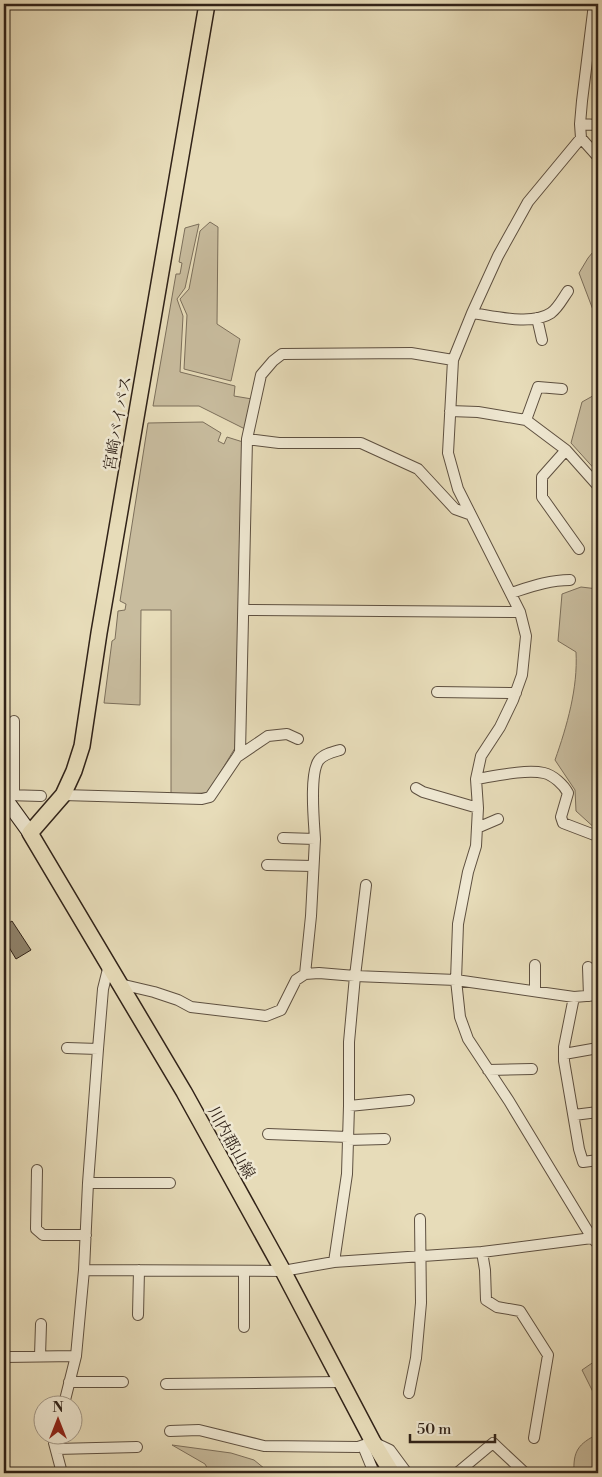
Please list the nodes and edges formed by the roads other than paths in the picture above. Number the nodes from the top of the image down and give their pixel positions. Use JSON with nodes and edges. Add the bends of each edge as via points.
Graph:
{"nodes":[{"id":1,"x":207,"y":4,"type":"edge"},
{"id":2,"x":594,"y":4,"type":"edge"},
{"id":3,"x":593,"y":31,"type":"edge"},
{"id":4,"x":580,"y":124,"type":"junction"},
{"id":5,"x":598,"y":125,"type":"edge"},
{"id":6,"x":581,"y":138,"type":"junction"},
{"id":7,"x":598,"y":157,"type":"edge"},
{"id":8,"x":568,"y":291,"type":"dead end"},
{"id":9,"x":472,"y":313,"type":"junction"},
{"id":10,"x":537,"y":318,"type":"junction"},
{"id":11,"x":542,"y":340,"type":"dead end"},
{"id":12,"x":453,"y":360,"type":"junction"},
{"id":13,"x":562,"y":389,"type":"dead end"},
{"id":14,"x":450,"y":411,"type":"junction"},
{"id":15,"x":526,"y":420,"type":"junction"},
{"id":16,"x":247,"y":439,"type":"junction"},
{"id":17,"x":566,"y":450,"type":"junction"},
{"id":18,"x":598,"y":486,"type":"edge"},
{"id":19,"x":469,"y":514,"type":"junction"},
{"id":20,"x":579,"y":549,"type":"dead end"},
{"id":21,"x":570,"y":580,"type":"dead end"},
{"id":22,"x":511,"y":593,"type":"junction"},
{"id":23,"x":244,"y":610,"type":"junction"},
{"id":24,"x":520,"y":612,"type":"junction"},
{"id":25,"x":437,"y":692,"type":"dead end"},
{"id":26,"x":516,"y":693,"type":"junction"},
{"id":27,"x":14,"y":721,"type":"dead end"},
{"id":28,"x":298,"y":739,"type":"dead end"},
{"id":29,"x":340,"y":750,"type":"dead end"},
{"id":30,"x":237,"y":757,"type":"junction"},
{"id":31,"x":476,"y":779,"type":"junction"},
{"id":32,"x":416,"y":788,"type":"dead end"},
{"id":33,"x":62,"y":795,"type":"junction"},
{"id":34,"x":7,"y":796,"type":"edge"},
{"id":35,"x":41,"y":796,"type":"dead end"},
{"id":36,"x":478,"y":808,"type":"junction"},
{"id":37,"x":498,"y":819,"type":"dead end"},
{"id":38,"x":477,"y":828,"type":"junction"},
{"id":39,"x":30,"y":834,"type":"junction"},
{"id":40,"x":597,"y":836,"type":"dead end"},
{"id":41,"x":284,"y":838,"type":"dead end"},
{"id":42,"x":315,"y":839,"type":"junction"},
{"id":43,"x":267,"y":865,"type":"dead end"},
{"id":44,"x":313,"y":866,"type":"junction"},
{"id":45,"x":366,"y":886,"type":"dead end"},
{"id":46,"x":109,"y":965,"type":"junction"},
{"id":47,"x":535,"y":965,"type":"dead end"},
{"id":48,"x":588,"y":967,"type":"dead end"},
{"id":49,"x":304,"y":974,"type":"junction"},
{"id":50,"x":355,"y":976,"type":"junction"},
{"id":51,"x":456,"y":980,"type":"junction"},
{"id":52,"x":120,"y":984,"type":"junction"},
{"id":53,"x":535,"y":991,"type":"junction"},
{"id":54,"x":594,"y":995,"type":"edge"},
{"id":55,"x":574,"y":997,"type":"junction"},
{"id":56,"x":67,"y":1048,"type":"dead end"},
{"id":57,"x":598,"y":1048,"type":"edge"},
{"id":58,"x":98,"y":1049,"type":"junction"},
{"id":59,"x":564,"y":1054,"type":"junction"},
{"id":60,"x":532,"y":1069,"type":"dead end"},
{"id":61,"x":488,"y":1070,"type":"junction"},
{"id":62,"x":409,"y":1100,"type":"dead end"},
{"id":63,"x":349,"y":1106,"type":"junction"},
{"id":64,"x":598,"y":1112,"type":"edge"},
{"id":65,"x":574,"y":1115,"type":"junction"},
{"id":66,"x":268,"y":1134,"type":"dead end"},
{"id":67,"x":348,"y":1138,"type":"junction"},
{"id":68,"x":385,"y":1139,"type":"dead end"},
{"id":69,"x":598,"y":1160,"type":"edge"},
{"id":70,"x":37,"y":1170,"type":"dead end"},
{"id":71,"x":88,"y":1183,"type":"junction"},
{"id":72,"x":170,"y":1183,"type":"dead end"},
{"id":73,"x":420,"y":1219,"type":"dead end"},
{"id":74,"x":86,"y":1235,"type":"junction"},
{"id":75,"x":595,"y":1241,"type":"edge"},
{"id":76,"x":482,"y":1252,"type":"junction"},
{"id":77,"x":420,"y":1257,"type":"junction"},
{"id":78,"x":334,"y":1262,"type":"junction"},
{"id":79,"x":84,"y":1270,"type":"junction"},
{"id":80,"x":139,"y":1270,"type":"junction"},
{"id":81,"x":244,"y":1271,"type":"junction"},
{"id":82,"x":283,"y":1271,"type":"junction"},
{"id":83,"x":138,"y":1315,"type":"dead end"},
{"id":84,"x":41,"y":1324,"type":"dead end"},
{"id":85,"x":244,"y":1327,"type":"dead end"},
{"id":86,"x":40,"y":1356,"type":"junction"},
{"id":87,"x":76,"y":1356,"type":"junction"},
{"id":88,"x":4,"y":1357,"type":"edge"},
{"id":89,"x":70,"y":1382,"type":"junction"},
{"id":90,"x":122,"y":1382,"type":"dead end"},
{"id":91,"x":341,"y":1382,"type":"junction"},
{"id":92,"x":166,"y":1384,"type":"dead end"},
{"id":93,"x":409,"y":1393,"type":"dead end"},
{"id":94,"x":67,"y":1394,"type":"edge"},
{"id":95,"x":170,"y":1431,"type":"dead end"},
{"id":96,"x":534,"y":1438,"type":"dead end"},
{"id":97,"x":54,"y":1444,"type":"edge"},
{"id":98,"x":368,"y":1444,"type":"junction"},
{"id":99,"x":136,"y":1447,"type":"dead end"},
{"id":100,"x":56,"y":1449,"type":"junction"},
{"id":101,"x":372,"y":1468,"type":"dead end"},
{"id":102,"x":62,"y":1473,"type":"edge"},
{"id":103,"x":392,"y":1473,"type":"edge"},
{"id":104,"x":407,"y":1473,"type":"edge"},
{"id":105,"x":457,"y":1473,"type":"edge"},
{"id":106,"x":525,"y":1473,"type":"edge"}],
"edges":[{"from":1,"to":33,"type":"main road","name":"宮崎バイパス","via":[[99,633],[88,714],[74,772]]},
{"from":2,"to":3,"type":"street"},
{"from":3,"to":4,"type":"street"},
{"from":4,"to":5,"type":"street"},
{"from":4,"to":6,"type":"street"},
{"from":6,"to":7,"type":"street"},
{"from":6,"to":9,"type":"street","via":[[528,202]]},
{"from":8,"to":10,"type":"street","via":[[552,313]]},
{"from":9,"to":10,"type":"street","via":[[529,320]]},
{"from":9,"to":12,"type":"street"},
{"from":10,"to":11,"type":"street"},
{"from":12,"to":14,"type":"street"},
{"from":12,"to":16,"type":"street","via":[[410,353],[282,354],[261,375]]},
{"from":13,"to":15,"type":"street","via":[[538,387]]},
{"from":14,"to":15,"type":"street"},
{"from":14,"to":19,"type":"street","via":[[448,452]]},
{"from":15,"to":17,"type":"street"},
{"from":16,"to":19,"type":"street","via":[[279,443],[361,443],[418,468],[455,509]]},
{"from":16,"to":23,"type":"street"},
{"from":17,"to":18,"type":"street"},
{"from":17,"to":20,"type":"street","via":[[542,477],[542,497]]},
{"from":19,"to":22,"type":"street"},
{"from":21,"to":22,"type":"street"},
{"from":22,"to":24,"type":"street"},
{"from":23,"to":24,"type":"street"},
{"from":23,"to":30,"type":"street","via":[[240,752]]},
{"from":24,"to":26,"type":"street","via":[[526,636],[522,675]]},
{"from":25,"to":26,"type":"street"},
{"from":26,"to":31,"type":"street","via":[[500,727],[481,756]]},
{"from":27,"to":34,"type":"street"},
{"from":28,"to":30,"type":"street","via":[[287,734],[268,736]]},
{"from":29,"to":42,"type":"street","via":[[318,760],[313,787]]},
{"from":30,"to":33,"type":"street","via":[[210,797],[202,799]]},
{"from":31,"to":36,"type":"street"},
{"from":31,"to":40,"type":"street","via":[[512,773],[545,773],[564,786],[568,793],[561,817],[563,822]]},
{"from":32,"to":36,"type":"street"},
{"from":33,"to":39,"type":"main road","name":"宮崎バイパス"},
{"from":34,"to":35,"type":"street"},
{"from":34,"to":39,"type":"street"},
{"from":36,"to":38,"type":"street"},
{"from":37,"to":38,"type":"street"},
{"from":38,"to":51,"type":"street","via":[[476,846],[458,924]]},
{"from":39,"to":46,"type":"main road","name":"川内郡山線"},
{"from":41,"to":42,"type":"street"},
{"from":42,"to":44,"type":"street"},
{"from":43,"to":44,"type":"street"},
{"from":44,"to":49,"type":"street"},
{"from":45,"to":50,"type":"street"},
{"from":46,"to":52,"type":"main road","name":"川内郡山線"},
{"from":46,"to":58,"type":"street","via":[[103,989]]},
{"from":47,"to":53,"type":"street"},
{"from":48,"to":54,"type":"street"},
{"from":49,"to":50,"type":"street","via":[[318,972]]},
{"from":49,"to":52,"type":"street","via":[[290,989],[281,1010],[266,1016],[191,1007],[154,992]]},
{"from":50,"to":51,"type":"street"},
{"from":50,"to":63,"type":"street","via":[[349,1042]]},
{"from":51,"to":53,"type":"street"},
{"from":51,"to":61,"type":"street","via":[[460,1017],[468,1039]]},
{"from":52,"to":82,"type":"main road","name":"川内郡山線"},
{"from":53,"to":55,"type":"street"},
{"from":54,"to":55,"type":"street"},
{"from":55,"to":59,"type":"street"},
{"from":56,"to":58,"type":"street"},
{"from":57,"to":59,"type":"street"},
{"from":58,"to":71,"type":"street"},
{"from":59,"to":65,"type":"street"},
{"from":60,"to":61,"type":"street"},
{"from":61,"to":75,"type":"street"},
{"from":62,"to":63,"type":"street"},
{"from":63,"to":67,"type":"street"},
{"from":64,"to":65,"type":"street"},
{"from":65,"to":69,"type":"street","via":[[582,1162]]},
{"from":66,"to":67,"type":"street"},
{"from":67,"to":68,"type":"street"},
{"from":67,"to":78,"type":"street","via":[[347,1174]]},
{"from":70,"to":74,"type":"street","via":[[36,1230],[43,1235]]},
{"from":71,"to":72,"type":"street"},
{"from":71,"to":74,"type":"street"},
{"from":73,"to":77,"type":"street"},
{"from":74,"to":79,"type":"street"},
{"from":75,"to":76,"type":"street"},
{"from":76,"to":77,"type":"street"},
{"from":76,"to":96,"type":"street","via":[[486,1300],[497,1307],[520,1310],[548,1355]]},
{"from":77,"to":78,"type":"street"},
{"from":77,"to":93,"type":"street","via":[[416,1358]]},
{"from":78,"to":82,"type":"street"},
{"from":79,"to":80,"type":"street"},
{"from":79,"to":87,"type":"street"},
{"from":80,"to":81,"type":"street"},
{"from":80,"to":83,"type":"street"},
{"from":81,"to":82,"type":"street"},
{"from":81,"to":85,"type":"street"},
{"from":82,"to":91,"type":"main road","name":"川内郡山線"},
{"from":84,"to":86,"type":"street"},
{"from":86,"to":87,"type":"street"},
{"from":86,"to":88,"type":"street"},
{"from":87,"to":89,"type":"street"},
{"from":89,"to":90,"type":"street"},
{"from":89,"to":94,"type":"street"},
{"from":91,"to":92,"type":"street"},
{"from":91,"to":98,"type":"main road","name":"川内郡山線"},
{"from":95,"to":98,"type":"street","via":[[199,1430],[264,1446]]},
{"from":97,"to":100,"type":"street"},
{"from":98,"to":101,"type":"street"},
{"from":98,"to":103,"type":"main road","name":"川内郡山線"},
{"from":98,"to":104,"type":"street","via":[[390,1450]]},
{"from":99,"to":100,"type":"street"},
{"from":100,"to":102,"type":"street"},
{"from":105,"to":106,"type":"street","via":[[493,1443]]}]}
